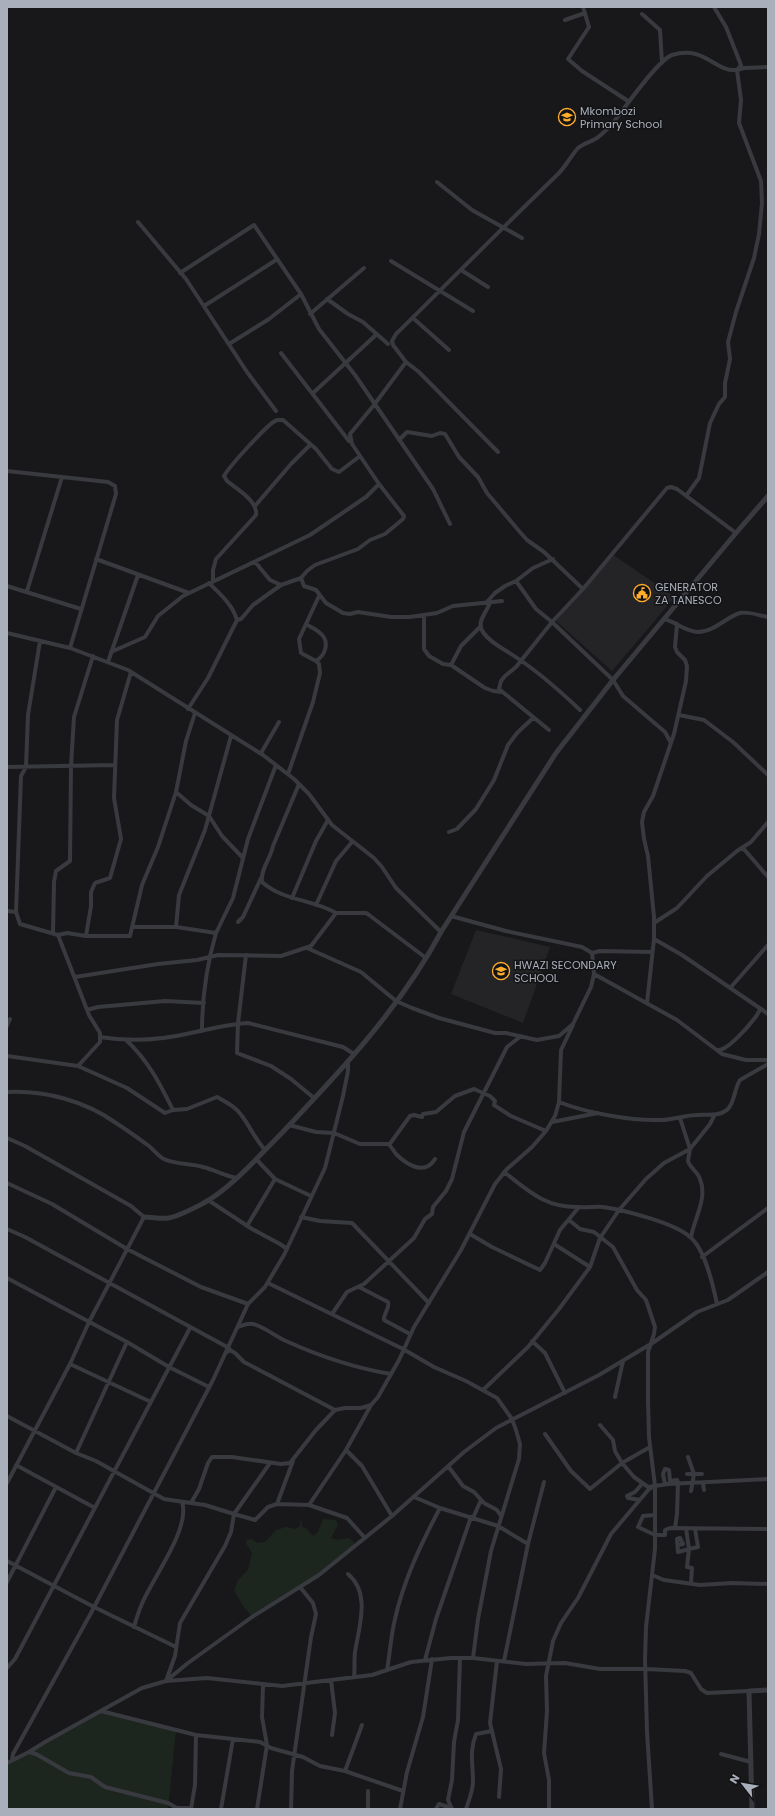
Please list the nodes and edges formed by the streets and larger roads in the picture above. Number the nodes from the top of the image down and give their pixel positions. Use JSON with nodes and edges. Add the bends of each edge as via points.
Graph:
{"nodes":[{"id":1,"x":583,"y":7,"type":"edge"},
{"id":2,"x":714,"y":7,"type":"edge"},
{"id":3,"x":585,"y":12,"type":"junction"},
{"id":4,"x":642,"y":14,"type":"dead end"},
{"id":5,"x":565,"y":20,"type":"dead end"},
{"id":6,"x":662,"y":63,"type":"junction"},
{"id":7,"x":768,"y":67,"type":"edge"},
{"id":8,"x":737,"y":70,"type":"junction"},
{"id":9,"x":628,"y":101,"type":"junction"},
{"id":10,"x":437,"y":182,"type":"dead end"},
{"id":11,"x":138,"y":222,"type":"dead end"},
{"id":12,"x":502,"y":228,"type":"junction"},
{"id":13,"x":522,"y":238,"type":"dead end"},
{"id":14,"x":276,"y":260,"type":"junction"},
{"id":15,"x":391,"y":261,"type":"dead end"},
{"id":16,"x":364,"y":268,"type":"dead end"},
{"id":17,"x":460,"y":270,"type":"junction"},
{"id":18,"x":180,"y":273,"type":"junction"},
{"id":19,"x":488,"y":287,"type":"dead end"},
{"id":20,"x":440,"y":290,"type":"junction"},
{"id":21,"x":301,"y":294,"type":"junction"},
{"id":22,"x":327,"y":300,"type":"junction"},
{"id":23,"x":204,"y":306,"type":"junction"},
{"id":24,"x":473,"y":311,"type":"dead end"},
{"id":25,"x":310,"y":314,"type":"junction"},
{"id":26,"x":413,"y":318,"type":"junction"},
{"id":27,"x":377,"y":334,"type":"junction"},
{"id":28,"x":229,"y":344,"type":"junction"},
{"id":29,"x":388,"y":344,"type":"dead end"},
{"id":30,"x":450,"y":350,"type":"dead end"},
{"id":31,"x":281,"y":353,"type":"dead end"},
{"id":32,"x":406,"y":362,"type":"junction"},
{"id":33,"x":346,"y":363,"type":"junction"},
{"id":34,"x":313,"y":393,"type":"junction"},
{"id":35,"x":374,"y":405,"type":"junction"},
{"id":36,"x":276,"y":410,"type":"dead end"},
{"id":37,"x":399,"y":440,"type":"junction"},
{"id":38,"x":352,"y":444,"type":"junction"},
{"id":39,"x":310,"y":445,"type":"junction"},
{"id":40,"x":498,"y":452,"type":"dead end"},
{"id":41,"x":360,"y":456,"type":"junction"},
{"id":42,"x":7,"y":471,"type":"edge"},
{"id":43,"x":62,"y":477,"type":"junction"},
{"id":44,"x":379,"y":484,"type":"junction"},
{"id":45,"x":686,"y":496,"type":"junction"},
{"id":46,"x":768,"y":496,"type":"edge"},
{"id":47,"x":255,"y":506,"type":"junction"},
{"id":48,"x":450,"y":524,"type":"dead end"},
{"id":49,"x":736,"y":533,"type":"junction"},
{"id":50,"x":96,"y":560,"type":"junction"},
{"id":51,"x":553,"y":560,"type":"junction"},
{"id":52,"x":250,"y":564,"type":"junction"},
{"id":53,"x":138,"y":574,"type":"junction"},
{"id":54,"x":301,"y":578,"type":"junction"},
{"id":55,"x":516,"y":581,"type":"junction"},
{"id":56,"x":211,"y":582,"type":"junction"},
{"id":57,"x":281,"y":585,"type":"junction"},
{"id":58,"x":7,"y":586,"type":"edge"},
{"id":59,"x":583,"y":589,"type":"junction"},
{"id":60,"x":27,"y":591,"type":"junction"},
{"id":61,"x":189,"y":593,"type":"junction"},
{"id":62,"x":319,"y":596,"type":"junction"},
{"id":63,"x":502,"y":601,"type":"dead end"},
{"id":64,"x":488,"y":603,"type":"junction"},
{"id":65,"x":81,"y":609,"type":"junction"},
{"id":66,"x":424,"y":614,"type":"junction"},
{"id":67,"x":768,"y":617,"type":"edge"},
{"id":68,"x":664,"y":619,"type":"junction"},
{"id":69,"x":237,"y":620,"type":"junction"},
{"id":70,"x":552,"y":622,"type":"junction"},
{"id":71,"x":306,"y":624,"type":"junction"},
{"id":72,"x":677,"y":624,"type":"junction"},
{"id":73,"x":481,"y":626,"type":"junction"},
{"id":74,"x":7,"y":634,"type":"edge"},
{"id":75,"x":40,"y":641,"type":"junction"},
{"id":76,"x":70,"y":648,"type":"junction"},
{"id":77,"x":111,"y":652,"type":"junction"},
{"id":78,"x":93,"y":656,"type":"junction"},
{"id":79,"x":522,"y":659,"type":"junction"},
{"id":80,"x":316,"y":661,"type":"junction"},
{"id":81,"x":108,"y":662,"type":"junction"},
{"id":82,"x":451,"y":665,"type":"junction"},
{"id":83,"x":131,"y":672,"type":"junction"},
{"id":84,"x":613,"y":680,"type":"junction"},
{"id":85,"x":502,"y":692,"type":"junction"},
{"id":86,"x":188,"y":709,"type":"junction"},
{"id":87,"x":580,"y":710,"type":"dead end"},
{"id":88,"x":195,"y":713,"type":"junction"},
{"id":89,"x":679,"y":715,"type":"junction"},
{"id":90,"x":533,"y":718,"type":"junction"},
{"id":91,"x":279,"y":722,"type":"dead end"},
{"id":92,"x":548,"y":730,"type":"dead end"},
{"id":93,"x":231,"y":736,"type":"junction"},
{"id":94,"x":671,"y":743,"type":"junction"},
{"id":95,"x":261,"y":753,"type":"junction"},
{"id":96,"x":115,"y":765,"type":"junction"},
{"id":97,"x":276,"y":765,"type":"junction"},
{"id":98,"x":71,"y":766,"type":"junction"},
{"id":99,"x":7,"y":767,"type":"edge"},
{"id":100,"x":26,"y":767,"type":"junction"},
{"id":101,"x":288,"y":774,"type":"junction"},
{"id":102,"x":768,"y":775,"type":"edge"},
{"id":103,"x":299,"y":784,"type":"junction"},
{"id":104,"x":176,"y":792,"type":"junction"},
{"id":105,"x":209,"y":816,"type":"junction"},
{"id":106,"x":328,"y":820,"type":"junction"},
{"id":107,"x":768,"y":822,"type":"edge"},
{"id":108,"x":448,"y":832,"type":"dead end"},
{"id":109,"x":352,"y":842,"type":"junction"},
{"id":110,"x":743,"y":848,"type":"junction"},
{"id":111,"x":243,"y":858,"type":"junction"},
{"id":112,"x":261,"y":877,"type":"junction"},
{"id":113,"x":768,"y":877,"type":"edge"},
{"id":114,"x":292,"y":898,"type":"junction"},
{"id":115,"x":316,"y":905,"type":"junction"},
{"id":116,"x":7,"y":911,"type":"edge"},
{"id":117,"x":16,"y":912,"type":"junction"},
{"id":118,"x":336,"y":913,"type":"junction"},
{"id":119,"x":451,"y":916,"type":"junction"},
{"id":120,"x":238,"y":922,"type":"dead end"},
{"id":121,"x":654,"y":923,"type":"junction"},
{"id":122,"x":133,"y":927,"type":"junction"},
{"id":123,"x":176,"y":927,"type":"junction"},
{"id":124,"x":441,"y":932,"type":"junction"},
{"id":125,"x":53,"y":933,"type":"junction"},
{"id":126,"x":216,"y":933,"type":"junction"},
{"id":127,"x":58,"y":935,"type":"junction"},
{"id":128,"x":86,"y":936,"type":"junction"},
{"id":129,"x":654,"y":938,"type":"junction"},
{"id":130,"x":768,"y":945,"type":"edge"},
{"id":131,"x":307,"y":948,"type":"junction"},
{"id":132,"x":652,"y":952,"type":"junction"},
{"id":133,"x":592,"y":953,"type":"junction"},
{"id":134,"x":246,"y":955,"type":"junction"},
{"id":135,"x":209,"y":957,"type":"junction"},
{"id":136,"x":426,"y":958,"type":"junction"},
{"id":137,"x":594,"y":974,"type":"junction"},
{"id":138,"x":75,"y":977,"type":"junction"},
{"id":139,"x":731,"y":987,"type":"junction"},
{"id":140,"x":396,"y":1001,"type":"junction"},
{"id":141,"x":204,"y":1003,"type":"junction"},
{"id":142,"x":647,"y":1003,"type":"junction"},
{"id":143,"x":761,"y":1009,"type":"junction"},
{"id":144,"x":87,"y":1010,"type":"junction"},
{"id":145,"x":768,"y":1014,"type":"edge"},
{"id":146,"x":10,"y":1018,"type":"dead end"},
{"id":147,"x":238,"y":1023,"type":"junction"},
{"id":148,"x":573,"y":1024,"type":"junction"},
{"id":149,"x":7,"y":1026,"type":"edge"},
{"id":150,"x":202,"y":1031,"type":"junction"},
{"id":151,"x":520,"y":1036,"type":"junction"},
{"id":152,"x":100,"y":1037,"type":"junction"},
{"id":153,"x":125,"y":1040,"type":"junction"},
{"id":154,"x":718,"y":1050,"type":"junction"},
{"id":155,"x":354,"y":1054,"type":"junction"},
{"id":156,"x":7,"y":1056,"type":"edge"},
{"id":157,"x":768,"y":1060,"type":"edge"},
{"id":158,"x":348,"y":1062,"type":"junction"},
{"id":159,"x":768,"y":1064,"type":"edge"},
{"id":160,"x":78,"y":1066,"type":"junction"},
{"id":161,"x":7,"y":1092,"type":"edge"},
{"id":162,"x":484,"y":1094,"type":"junction"},
{"id":163,"x":314,"y":1098,"type":"junction"},
{"id":164,"x":559,"y":1102,"type":"junction"},
{"id":165,"x":172,"y":1110,"type":"junction"},
{"id":166,"x":601,"y":1113,"type":"junction"},
{"id":167,"x":714,"y":1116,"type":"junction"},
{"id":168,"x":680,"y":1118,"type":"junction"},
{"id":169,"x":552,"y":1122,"type":"junction"},
{"id":170,"x":289,"y":1125,"type":"junction"},
{"id":171,"x":546,"y":1131,"type":"junction"},
{"id":172,"x":334,"y":1134,"type":"junction"},
{"id":173,"x":7,"y":1138,"type":"edge"},
{"id":174,"x":389,"y":1145,"type":"junction"},
{"id":175,"x":690,"y":1149,"type":"junction"},
{"id":176,"x":265,"y":1150,"type":"junction"},
{"id":177,"x":256,"y":1159,"type":"junction"},
{"id":178,"x":435,"y":1159,"type":"dead end"},
{"id":179,"x":504,"y":1172,"type":"junction"},
{"id":180,"x":237,"y":1178,"type":"junction"},
{"id":181,"x":275,"y":1179,"type":"junction"},
{"id":182,"x":7,"y":1184,"type":"edge"},
{"id":183,"x":311,"y":1196,"type":"junction"},
{"id":184,"x":208,"y":1200,"type":"junction"},
{"id":185,"x":579,"y":1207,"type":"junction"},
{"id":186,"x":768,"y":1208,"type":"edge"},
{"id":187,"x":619,"y":1210,"type":"junction"},
{"id":188,"x":144,"y":1217,"type":"junction"},
{"id":189,"x":301,"y":1217,"type":"junction"},
{"id":190,"x":569,"y":1220,"type":"junction"},
{"id":191,"x":247,"y":1226,"type":"junction"},
{"id":192,"x":7,"y":1229,"type":"edge"},
{"id":193,"x":470,"y":1234,"type":"junction"},
{"id":194,"x":691,"y":1237,"type":"junction"},
{"id":195,"x":600,"y":1238,"type":"junction"},
{"id":196,"x":554,"y":1244,"type":"junction"},
{"id":197,"x":128,"y":1249,"type":"junction"},
{"id":198,"x":287,"y":1249,"type":"junction"},
{"id":199,"x":702,"y":1257,"type":"junction"},
{"id":200,"x":388,"y":1262,"type":"junction"},
{"id":201,"x":590,"y":1267,"type":"junction"},
{"id":202,"x":768,"y":1272,"type":"edge"},
{"id":203,"x":7,"y":1278,"type":"edge"},
{"id":204,"x":268,"y":1282,"type":"junction"},
{"id":205,"x":109,"y":1284,"type":"junction"},
{"id":206,"x":359,"y":1287,"type":"junction"},
{"id":207,"x":248,"y":1304,"type":"junction"},
{"id":208,"x":429,"y":1304,"type":"junction"},
{"id":209,"x":717,"y":1304,"type":"junction"},
{"id":210,"x":332,"y":1314,"type":"junction"},
{"id":211,"x":89,"y":1322,"type":"junction"},
{"id":212,"x":238,"y":1327,"type":"junction"},
{"id":213,"x":190,"y":1328,"type":"junction"},
{"id":214,"x":410,"y":1334,"type":"junction"},
{"id":215,"x":532,"y":1341,"type":"junction"},
{"id":216,"x":127,"y":1342,"type":"junction"},
{"id":217,"x":652,"y":1343,"type":"junction"},
{"id":218,"x":402,"y":1349,"type":"junction"},
{"id":219,"x":228,"y":1350,"type":"junction"},
{"id":220,"x":623,"y":1360,"type":"junction"},
{"id":221,"x":70,"y":1364,"type":"junction"},
{"id":222,"x":169,"y":1367,"type":"junction"},
{"id":223,"x":391,"y":1374,"type":"junction"},
{"id":224,"x":109,"y":1383,"type":"junction"},
{"id":225,"x":209,"y":1387,"type":"junction"},
{"id":226,"x":483,"y":1390,"type":"junction"},
{"id":227,"x":565,"y":1393,"type":"junction"},
{"id":228,"x":615,"y":1397,"type":"dead end"},
{"id":229,"x":151,"y":1402,"type":"junction"},
{"id":230,"x":371,"y":1405,"type":"junction"},
{"id":231,"x":335,"y":1410,"type":"junction"},
{"id":232,"x":7,"y":1416,"type":"edge"},
{"id":233,"x":512,"y":1419,"type":"junction"},
{"id":234,"x":600,"y":1425,"type":"dead end"},
{"id":235,"x":34,"y":1431,"type":"junction"},
{"id":236,"x":545,"y":1434,"type":"dead end"},
{"id":237,"x":650,"y":1447,"type":"junction"},
{"id":238,"x":346,"y":1450,"type":"junction"},
{"id":239,"x":76,"y":1453,"type":"junction"},
{"id":240,"x":688,"y":1457,"type":"dead end"},
{"id":241,"x":294,"y":1460,"type":"junction"},
{"id":242,"x":270,"y":1463,"type":"junction"},
{"id":243,"x":622,"y":1463,"type":"junction"},
{"id":244,"x":16,"y":1465,"type":"junction"},
{"id":245,"x":448,"y":1466,"type":"junction"},
{"id":246,"x":115,"y":1471,"type":"junction"},
{"id":247,"x":687,"y":1474,"type":"dead end"},
{"id":248,"x":694,"y":1474,"type":"junction"},
{"id":249,"x":702,"y":1474,"type":"dead end"},
{"id":250,"x":768,"y":1479,"type":"edge"},
{"id":251,"x":544,"y":1482,"type":"dead end"},
{"id":252,"x":7,"y":1483,"type":"edge"},
{"id":253,"x":692,"y":1483,"type":"junction"},
{"id":254,"x":703,"y":1483,"type":"junction"},
{"id":255,"x":642,"y":1484,"type":"junction"},
{"id":256,"x":665,"y":1484,"type":"junction"},
{"id":257,"x":678,"y":1484,"type":"junction"},
{"id":258,"x":655,"y":1486,"type":"junction"},
{"id":259,"x":56,"y":1487,"type":"junction"},
{"id":260,"x":704,"y":1490,"type":"dead end"},
{"id":261,"x":691,"y":1491,"type":"dead end"},
{"id":262,"x":154,"y":1493,"type":"junction"},
{"id":263,"x":414,"y":1497,"type":"junction"},
{"id":264,"x":481,"y":1500,"type":"junction"},
{"id":265,"x":640,"y":1500,"type":"junction"},
{"id":266,"x":182,"y":1502,"type":"junction"},
{"id":267,"x":191,"y":1503,"type":"junction"},
{"id":268,"x":277,"y":1504,"type":"junction"},
{"id":269,"x":309,"y":1505,"type":"junction"},
{"id":270,"x":95,"y":1508,"type":"junction"},
{"id":271,"x":440,"y":1508,"type":"junction"},
{"id":272,"x":234,"y":1514,"type":"junction"},
{"id":273,"x":655,"y":1515,"type":"junction"},
{"id":274,"x":392,"y":1516,"type":"junction"},
{"id":275,"x":501,"y":1516,"type":"junction"},
{"id":276,"x":472,"y":1518,"type":"junction"},
{"id":277,"x":498,"y":1526,"type":"junction"},
{"id":278,"x":675,"y":1528,"type":"junction"},
{"id":279,"x":686,"y":1528,"type":"junction"},
{"id":280,"x":768,"y":1528,"type":"edge"},
{"id":281,"x":695,"y":1529,"type":"junction"},
{"id":282,"x":655,"y":1535,"type":"junction"},
{"id":283,"x":365,"y":1538,"type":"junction"},
{"id":284,"x":528,"y":1544,"type":"junction"},
{"id":285,"x":678,"y":1545,"type":"dead end"},
{"id":286,"x":689,"y":1549,"type":"junction"},
{"id":287,"x":7,"y":1561,"type":"edge"},
{"id":288,"x":16,"y":1566,"type":"junction"},
{"id":289,"x":348,"y":1574,"type":"dead end"},
{"id":290,"x":652,"y":1575,"type":"junction"},
{"id":291,"x":7,"y":1582,"type":"edge"},
{"id":292,"x":691,"y":1583,"type":"junction"},
{"id":293,"x":768,"y":1584,"type":"edge"},
{"id":294,"x":54,"y":1586,"type":"junction"},
{"id":295,"x":300,"y":1586,"type":"junction"},
{"id":296,"x":94,"y":1607,"type":"junction"},
{"id":297,"x":134,"y":1627,"type":"junction"},
{"id":298,"x":176,"y":1646,"type":"junction"},
{"id":299,"x":460,"y":1658,"type":"junction"},
{"id":300,"x":473,"y":1658,"type":"junction"},
{"id":301,"x":432,"y":1659,"type":"junction"},
{"id":302,"x":425,"y":1660,"type":"junction"},
{"id":303,"x":497,"y":1661,"type":"junction"},
{"id":304,"x":504,"y":1662,"type":"junction"},
{"id":305,"x":548,"y":1663,"type":"junction"},
{"id":306,"x":7,"y":1668,"type":"edge"},
{"id":307,"x":646,"y":1668,"type":"junction"},
{"id":308,"x":387,"y":1670,"type":"junction"},
{"id":309,"x":354,"y":1677,"type":"junction"},
{"id":310,"x":331,"y":1680,"type":"junction"},
{"id":311,"x":166,"y":1681,"type":"junction"},
{"id":312,"x":305,"y":1682,"type":"junction"},
{"id":313,"x":263,"y":1685,"type":"junction"},
{"id":314,"x":768,"y":1690,"type":"edge"},
{"id":315,"x":749,"y":1691,"type":"junction"},
{"id":316,"x":101,"y":1711,"type":"junction"},
{"id":317,"x":362,"y":1725,"type":"dead end"},
{"id":318,"x":492,"y":1731,"type":"junction"},
{"id":319,"x":196,"y":1735,"type":"junction"},
{"id":320,"x":332,"y":1735,"type":"dead end"},
{"id":321,"x":233,"y":1739,"type":"junction"},
{"id":322,"x":267,"y":1745,"type":"junction"},
{"id":323,"x":29,"y":1752,"type":"junction"},
{"id":324,"x":721,"y":1754,"type":"dead end"},
{"id":325,"x":296,"y":1755,"type":"junction"},
{"id":326,"x":8,"y":1762,"type":"edge"},
{"id":327,"x":751,"y":1762,"type":"junction"},
{"id":328,"x":345,"y":1771,"type":"junction"},
{"id":329,"x":368,"y":1791,"type":"dead end"},
{"id":330,"x":403,"y":1791,"type":"junction"},
{"id":331,"x":499,"y":1797,"type":"dead end"},
{"id":332,"x":452,"y":1808,"type":"edge"},
{"id":333,"x":191,"y":1809,"type":"edge"},
{"id":334,"x":221,"y":1809,"type":"edge"},
{"id":335,"x":257,"y":1809,"type":"edge"},
{"id":336,"x":291,"y":1809,"type":"edge"},
{"id":337,"x":368,"y":1809,"type":"edge"},
{"id":338,"x":400,"y":1809,"type":"edge"},
{"id":339,"x":436,"y":1809,"type":"edge"},
{"id":340,"x":466,"y":1809,"type":"edge"},
{"id":341,"x":549,"y":1809,"type":"edge"},
{"id":342,"x":652,"y":1809,"type":"edge"},
{"id":343,"x":752,"y":1809,"type":"edge"}],
"edges":[{"from":1,"to":3,"type":"street"},
{"from":2,"to":8,"type":"street","via":[[726,27],[741,65]]},
{"from":3,"to":5,"type":"street"},
{"from":3,"to":9,"type":"street","via":[[589,27],[568,59]]},
{"from":4,"to":6,"type":"street","via":[[660,30]]},
{"from":6,"to":8,"type":"street","via":[[669,56],[685,52],[700,55],[731,70]]},
{"from":6,"to":9,"type":"street"},
{"from":7,"to":8,"type":"street"},
{"from":8,"to":45,"type":"street","via":[[741,100],[739,123],[761,181],[759,234],[728,342],[730,359],[725,397],[710,423],[699,478]]},
{"from":9,"to":12,"type":"street","via":[[607,128],[597,138],[586,142],[578,149],[565,167]]},
{"from":10,"to":12,"type":"street","via":[[472,210]]},
{"from":11,"to":18,"type":"street"},
{"from":12,"to":13,"type":"street"},
{"from":12,"to":17,"type":"street"},
{"from":14,"to":18,"type":"street","via":[[254,225]]},
{"from":14,"to":21,"type":"street"},
{"from":14,"to":23,"type":"street"},
{"from":15,"to":20,"type":"street"},
{"from":16,"to":22,"type":"street"},
{"from":17,"to":19,"type":"street"},
{"from":17,"to":20,"type":"street"},
{"from":18,"to":23,"type":"street"},
{"from":20,"to":24,"type":"street"},
{"from":20,"to":26,"type":"street"},
{"from":21,"to":25,"type":"street"},
{"from":21,"to":28,"type":"street","via":[[269,319]]},
{"from":22,"to":25,"type":"street"},
{"from":22,"to":27,"type":"street","via":[[363,322]]},
{"from":23,"to":28,"type":"street"},
{"from":25,"to":33,"type":"street"},
{"from":26,"to":30,"type":"street"},
{"from":26,"to":32,"type":"street","via":[[392,341]]},
{"from":27,"to":29,"type":"street"},
{"from":27,"to":33,"type":"street"},
{"from":28,"to":36,"type":"street","via":[[257,387]]},
{"from":31,"to":34,"type":"street"},
{"from":32,"to":35,"type":"street"},
{"from":32,"to":40,"type":"street"},
{"from":33,"to":34,"type":"street"},
{"from":33,"to":35,"type":"street"},
{"from":34,"to":38,"type":"street"},
{"from":35,"to":37,"type":"street"},
{"from":35,"to":38,"type":"street","via":[[350,434]]},
{"from":37,"to":48,"type":"street","via":[[439,500]]},
{"from":37,"to":51,"type":"street","via":[[407,432],[432,436],[445,434],[459,457],[519,531]]},
{"from":38,"to":41,"type":"street"},
{"from":39,"to":41,"type":"street","via":[[332,469],[339,472]]},
{"from":39,"to":47,"type":"street"},
{"from":39,"to":47,"type":"street","via":[[283,420],[277,420],[240,456],[224,476]]},
{"from":41,"to":44,"type":"street"},
{"from":42,"to":43,"type":"street"},
{"from":43,"to":50,"type":"street","via":[[108,482],[115,486],[116,494]]},
{"from":43,"to":60,"type":"street"},
{"from":44,"to":52,"type":"street","via":[[332,522]]},
{"from":44,"to":54,"type":"street","via":[[404,516],[402,519],[385,534],[370,540],[358,549],[315,565]]},
{"from":45,"to":49,"type":"street"},
{"from":45,"to":59,"type":"street","via":[[671,487],[667,488]]},
{"from":46,"to":49,"type":"street"},
{"from":47,"to":56,"type":"street","via":[[256,515],[216,559]]},
{"from":49,"to":68,"type":"street"},
{"from":50,"to":53,"type":"street"},
{"from":50,"to":65,"type":"street"},
{"from":51,"to":55,"type":"street","via":[[533,568]]},
{"from":51,"to":59,"type":"street"},
{"from":52,"to":56,"type":"street"},
{"from":52,"to":57,"type":"street","via":[[256,563],[270,580]]},
{"from":53,"to":61,"type":"street"},
{"from":53,"to":77,"type":"street"},
{"from":54,"to":57,"type":"street"},
{"from":54,"to":62,"type":"street","via":[[304,586],[316,590]]},
{"from":55,"to":64,"type":"street","via":[[495,593]]},
{"from":55,"to":70,"type":"street","via":[[536,609]]},
{"from":56,"to":61,"type":"street"},
{"from":56,"to":69,"type":"street"},
{"from":57,"to":69,"type":"street"},
{"from":58,"to":60,"type":"street"},
{"from":59,"to":70,"type":"street"},
{"from":60,"to":65,"type":"street"},
{"from":61,"to":77,"type":"street","via":[[158,616],[145,637]]},
{"from":62,"to":66,"type":"street","via":[[343,613],[404,617]]},
{"from":62,"to":71,"type":"street"},
{"from":63,"to":64,"type":"street"},
{"from":64,"to":66,"type":"street","via":[[453,606],[437,613]]},
{"from":64,"to":73,"type":"street"},
{"from":65,"to":76,"type":"street"},
{"from":66,"to":82,"type":"street","via":[[424,649],[443,664]]},
{"from":67,"to":72,"type":"street","via":[[741,613],[701,632]]},
{"from":68,"to":72,"type":"street"},
{"from":68,"to":84,"type":"street"},
{"from":69,"to":86,"type":"street","via":[[208,678]]},
{"from":70,"to":79,"type":"street"},
{"from":70,"to":84,"type":"street"},
{"from":71,"to":80,"type":"street","via":[[299,639],[301,653]]},
{"from":71,"to":80,"type":"street","via":[[321,633],[325,640],[324,654]]},
{"from":72,"to":89,"type":"street","via":[[675,647],[687,666]]},
{"from":73,"to":79,"type":"street","via":[[493,643]]},
{"from":73,"to":82,"type":"street","via":[[460,646]]},
{"from":74,"to":75,"type":"street"},
{"from":75,"to":76,"type":"street"},
{"from":75,"to":100,"type":"street","via":[[28,715]]},
{"from":76,"to":78,"type":"street"},
{"from":77,"to":81,"type":"street"},
{"from":78,"to":81,"type":"street"},
{"from":78,"to":98,"type":"street","via":[[74,717]]},
{"from":79,"to":85,"type":"street","via":[[501,681],[499,689]]},
{"from":79,"to":87,"type":"street"},
{"from":80,"to":101,"type":"street","via":[[320,668],[314,696]]},
{"from":81,"to":83,"type":"street"},
{"from":82,"to":85,"type":"street","via":[[485,688]]},
{"from":83,"to":86,"type":"street"},
{"from":83,"to":96,"type":"street","via":[[117,720]]},
{"from":84,"to":94,"type":"street","via":[[623,696],[665,732]]},
{"from":84,"to":119,"type":"street","via":[[556,753]]},
{"from":85,"to":90,"type":"street"},
{"from":86,"to":88,"type":"street"},
{"from":88,"to":93,"type":"street"},
{"from":88,"to":104,"type":"street","via":[[186,741]]},
{"from":89,"to":94,"type":"street"},
{"from":89,"to":102,"type":"street","via":[[704,720],[733,742]]},
{"from":90,"to":92,"type":"street"},
{"from":90,"to":108,"type":"street","via":[[508,745],[494,780],[476,809],[457,829]]},
{"from":91,"to":95,"type":"street"},
{"from":93,"to":95,"type":"street"},
{"from":93,"to":105,"type":"street"},
{"from":94,"to":121,"type":"street","via":[[642,822]]},
{"from":95,"to":97,"type":"street"},
{"from":96,"to":98,"type":"street"},
{"from":96,"to":128,"type":"street","via":[[114,798],[121,839],[110,878],[95,883],[91,892]]},
{"from":97,"to":101,"type":"street"},
{"from":97,"to":111,"type":"street"},
{"from":98,"to":100,"type":"street"},
{"from":98,"to":125,"type":"street","via":[[70,861],[56,871]]},
{"from":99,"to":100,"type":"street"},
{"from":100,"to":117,"type":"street","via":[[21,776]]},
{"from":101,"to":103,"type":"street"},
{"from":103,"to":106,"type":"street"},
{"from":103,"to":112,"type":"street"},
{"from":104,"to":105,"type":"street","via":[[191,806]]},
{"from":104,"to":122,"type":"street","via":[[142,885]]},
{"from":105,"to":111,"type":"street","via":[[222,836]]},
{"from":105,"to":123,"type":"street","via":[[180,895]]},
{"from":106,"to":109,"type":"street"},
{"from":106,"to":114,"type":"street","via":[[316,841]]},
{"from":107,"to":110,"type":"street"},
{"from":109,"to":115,"type":"street","via":[[336,861]]},
{"from":109,"to":124,"type":"street","via":[[374,858],[396,888]]},
{"from":110,"to":113,"type":"street"},
{"from":110,"to":121,"type":"street","via":[[707,876],[677,908]]},
{"from":111,"to":126,"type":"street","via":[[232,898]]},
{"from":112,"to":114,"type":"street","via":[[268,888]]},
{"from":112,"to":120,"type":"street","via":[[243,917]]},
{"from":114,"to":115,"type":"street"},
{"from":115,"to":118,"type":"street"},
{"from":116,"to":117,"type":"street"},
{"from":117,"to":125,"type":"street","via":[[20,924]]},
{"from":118,"to":131,"type":"street","via":[[317,940]]},
{"from":118,"to":136,"type":"street","via":[[366,913]]},
{"from":119,"to":124,"type":"street"},
{"from":119,"to":133,"type":"street","via":[[582,947]]},
{"from":121,"to":129,"type":"street"},
{"from":122,"to":123,"type":"street"},
{"from":122,"to":128,"type":"street","via":[[130,936]]},
{"from":123,"to":126,"type":"street"},
{"from":124,"to":136,"type":"street"},
{"from":125,"to":127,"type":"street"},
{"from":126,"to":135,"type":"street"},
{"from":127,"to":128,"type":"street","via":[[67,933]]},
{"from":127,"to":138,"type":"street"},
{"from":129,"to":132,"type":"street"},
{"from":129,"to":139,"type":"street"},
{"from":130,"to":139,"type":"street"},
{"from":131,"to":134,"type":"street","via":[[281,956]]},
{"from":131,"to":140,"type":"street","via":[[364,974]]},
{"from":132,"to":133,"type":"street"},
{"from":132,"to":142,"type":"street"},
{"from":133,"to":137,"type":"street"},
{"from":134,"to":135,"type":"street"},
{"from":134,"to":147,"type":"street"},
{"from":135,"to":138,"type":"street"},
{"from":135,"to":141,"type":"street"},
{"from":136,"to":140,"type":"street"},
{"from":137,"to":142,"type":"street"},
{"from":137,"to":148,"type":"street","via":[[591,987]]},
{"from":138,"to":144,"type":"street"},
{"from":139,"to":143,"type":"street"},
{"from":140,"to":151,"type":"street","via":[[464,1025]]},
{"from":140,"to":155,"type":"street"},
{"from":141,"to":144,"type":"street","via":[[165,1001]]},
{"from":141,"to":150,"type":"street"},
{"from":142,"to":154,"type":"street","via":[[678,1020]]},
{"from":143,"to":145,"type":"street"},
{"from":143,"to":154,"type":"street","via":[[753,1021],[725,1049]]},
{"from":144,"to":152,"type":"street"},
{"from":146,"to":149,"type":"street"},
{"from":147,"to":150,"type":"street"},
{"from":147,"to":155,"type":"street","via":[[264,1026],[337,1045]]},
{"from":147,"to":163,"type":"street","via":[[237,1053],[271,1066]]},
{"from":148,"to":151,"type":"street","via":[[559,1036],[549,1039],[537,1040]]},
{"from":148,"to":164,"type":"street","via":[[561,1050]]},
{"from":150,"to":153,"type":"street","via":[[168,1037]]},
{"from":151,"to":162,"type":"street","via":[[507,1047]]},
{"from":152,"to":153,"type":"street"},
{"from":152,"to":160,"type":"street","via":[[100,1042]]},
{"from":153,"to":165,"type":"street","via":[[152,1069]]},
{"from":154,"to":157,"type":"street","via":[[722,1054],[746,1060]]},
{"from":155,"to":158,"type":"street"},
{"from":156,"to":160,"type":"street"},
{"from":158,"to":163,"type":"street"},
{"from":158,"to":172,"type":"street"},
{"from":159,"to":167,"type":"street","via":[[740,1080],[730,1106]]},
{"from":160,"to":165,"type":"street","via":[[127,1088],[165,1112]]},
{"from":161,"to":180,"type":"street","via":[[45,1094],[72,1101],[116,1123],[173,1163],[202,1166]]},
{"from":162,"to":171,"type":"street","via":[[495,1101],[494,1105],[511,1116]]},
{"from":162,"to":174,"type":"street","via":[[474,1089],[455,1096],[436,1112],[423,1114],[422,1117],[414,1114],[410,1116]]},
{"from":162,"to":200,"type":"street","via":[[464,1132],[456,1167],[446,1191],[438,1199],[432,1214],[425,1219],[414,1238]]},
{"from":163,"to":170,"type":"street"},
{"from":164,"to":166,"type":"street"},
{"from":164,"to":169,"type":"street"},
{"from":165,"to":176,"type":"street","via":[[187,1109],[217,1097],[241,1115]]},
{"from":166,"to":168,"type":"street","via":[[647,1120]]},
{"from":166,"to":169,"type":"street"},
{"from":167,"to":168,"type":"street"},
{"from":167,"to":175,"type":"street"},
{"from":168,"to":175,"type":"street"},
{"from":169,"to":171,"type":"street"},
{"from":170,"to":172,"type":"street"},
{"from":170,"to":176,"type":"street"},
{"from":171,"to":179,"type":"street"},
{"from":172,"to":174,"type":"street","via":[[360,1144]]},
{"from":172,"to":183,"type":"street","via":[[325,1168]]},
{"from":173,"to":188,"type":"street","via":[[131,1206]]},
{"from":174,"to":178,"type":"street","via":[[395,1153],[417,1168],[429,1167]]},
{"from":175,"to":187,"type":"street","via":[[664,1163]]},
{"from":175,"to":194,"type":"street","via":[[688,1161],[700,1178],[702,1192]]},
{"from":176,"to":177,"type":"street"},
{"from":177,"to":180,"type":"street"},
{"from":177,"to":181,"type":"street"},
{"from":179,"to":185,"type":"street","via":[[543,1200],[556,1206]]},
{"from":179,"to":193,"type":"street","via":[[495,1184]]},
{"from":180,"to":184,"type":"street"},
{"from":181,"to":183,"type":"street"},
{"from":181,"to":191,"type":"street"},
{"from":182,"to":197,"type":"street","via":[[52,1204]]},
{"from":183,"to":189,"type":"street"},
{"from":184,"to":188,"type":"street","via":[[169,1218]]},
{"from":184,"to":191,"type":"street"},
{"from":185,"to":187,"type":"street"},
{"from":185,"to":190,"type":"street"},
{"from":186,"to":199,"type":"street"},
{"from":187,"to":194,"type":"street","via":[[674,1227]]},
{"from":187,"to":195,"type":"street"},
{"from":188,"to":197,"type":"street"},
{"from":189,"to":198,"type":"street"},
{"from":189,"to":200,"type":"street","via":[[352,1223]]},
{"from":190,"to":195,"type":"street","via":[[580,1229],[594,1232]]},
{"from":190,"to":196,"type":"street","via":[[560,1230]]},
{"from":191,"to":198,"type":"street"},
{"from":192,"to":205,"type":"street"},
{"from":193,"to":196,"type":"street","via":[[540,1270]]},
{"from":193,"to":208,"type":"street"},
{"from":194,"to":199,"type":"street"},
{"from":195,"to":201,"type":"street"},
{"from":195,"to":217,"type":"street","via":[[613,1248],[637,1290],[646,1300],[655,1327]]},
{"from":196,"to":201,"type":"street"},
{"from":197,"to":205,"type":"street"},
{"from":197,"to":207,"type":"street","via":[[206,1289]]},
{"from":198,"to":204,"type":"street"},
{"from":199,"to":209,"type":"street"},
{"from":200,"to":206,"type":"street"},
{"from":200,"to":208,"type":"street"},
{"from":201,"to":215,"type":"street"},
{"from":202,"to":209,"type":"street","via":[[738,1294]]},
{"from":203,"to":211,"type":"street"},
{"from":204,"to":207,"type":"street"},
{"from":204,"to":210,"type":"street"},
{"from":205,"to":211,"type":"street"},
{"from":205,"to":213,"type":"street"},
{"from":206,"to":210,"type":"street","via":[[347,1292]]},
{"from":206,"to":214,"type":"street","via":[[388,1302],[384,1320]]},
{"from":207,"to":212,"type":"street"},
{"from":208,"to":214,"type":"street"},
{"from":209,"to":217,"type":"street","via":[[697,1312]]},
{"from":210,"to":218,"type":"street"},
{"from":211,"to":216,"type":"street"},
{"from":211,"to":221,"type":"street"},
{"from":212,"to":219,"type":"street"},
{"from":212,"to":223,"type":"street","via":[[252,1324],[262,1327],[284,1341],[367,1370]]},
{"from":213,"to":219,"type":"street"},
{"from":213,"to":222,"type":"street"},
{"from":214,"to":218,"type":"street"},
{"from":215,"to":226,"type":"street"},
{"from":215,"to":227,"type":"street","via":[[545,1353]]},
{"from":216,"to":222,"type":"street"},
{"from":216,"to":224,"type":"street"},
{"from":217,"to":220,"type":"street"},
{"from":217,"to":237,"type":"street","via":[[649,1349],[648,1386]]},
{"from":218,"to":223,"type":"street"},
{"from":218,"to":226,"type":"street"},
{"from":219,"to":225,"type":"street"},
{"from":219,"to":231,"type":"street","via":[[244,1362]]},
{"from":220,"to":227,"type":"street"},
{"from":220,"to":228,"type":"street"},
{"from":221,"to":224,"type":"street"},
{"from":221,"to":235,"type":"street"},
{"from":222,"to":225,"type":"street"},
{"from":222,"to":229,"type":"street"},
{"from":223,"to":230,"type":"street","via":[[384,1389]]},
{"from":224,"to":229,"type":"street"},
{"from":224,"to":239,"type":"street"},
{"from":225,"to":262,"type":"street"},
{"from":226,"to":233,"type":"street","via":[[497,1398]]},
{"from":227,"to":233,"type":"street"},
{"from":229,"to":246,"type":"street"},
{"from":230,"to":231,"type":"street"},
{"from":230,"to":238,"type":"street"},
{"from":231,"to":241,"type":"street","via":[[316,1430]]},
{"from":232,"to":235,"type":"street"},
{"from":233,"to":245,"type":"street","via":[[482,1438]]},
{"from":233,"to":275,"type":"street","via":[[520,1444],[519,1459]]},
{"from":234,"to":243,"type":"street","via":[[613,1440],[615,1451]]},
{"from":235,"to":239,"type":"street"},
{"from":235,"to":244,"type":"street"},
{"from":236,"to":243,"type":"street","via":[[571,1471],[590,1490]]},
{"from":237,"to":243,"type":"street"},
{"from":237,"to":258,"type":"street"},
{"from":238,"to":269,"type":"street"},
{"from":238,"to":274,"type":"street","via":[[362,1466]]},
{"from":239,"to":246,"type":"street"},
{"from":240,"to":248,"type":"street"},
{"from":241,"to":242,"type":"street","via":[[287,1464]]},
{"from":241,"to":268,"type":"street"},
{"from":242,"to":267,"type":"street","via":[[232,1457],[212,1458]]},
{"from":242,"to":272,"type":"street"},
{"from":243,"to":255,"type":"street"},
{"from":244,"to":252,"type":"street"},
{"from":244,"to":259,"type":"street"},
{"from":245,"to":263,"type":"street"},
{"from":245,"to":264,"type":"street","via":[[463,1486],[474,1492]]},
{"from":246,"to":262,"type":"street"},
{"from":246,"to":270,"type":"street"},
{"from":247,"to":248,"type":"street"},
{"from":248,"to":249,"type":"street"},
{"from":248,"to":253,"type":"street"},
{"from":250,"to":254,"type":"street"},
{"from":251,"to":284,"type":"street"},
{"from":253,"to":254,"type":"street"},
{"from":253,"to":257,"type":"street"},
{"from":253,"to":261,"type":"street"},
{"from":254,"to":260,"type":"street"},
{"from":255,"to":258,"type":"street","via":[[648,1487]]},
{"from":255,"to":265,"type":"street","via":[[627,1496]]},
{"from":256,"to":257,"type":"street"},
{"from":256,"to":257,"type":"street","via":[[664,1470],[669,1470],[670,1481],[677,1480]]},
{"from":256,"to":258,"type":"street"},
{"from":257,"to":278,"type":"street"},
{"from":258,"to":265,"type":"street","via":[[648,1488]]},
{"from":258,"to":273,"type":"street"},
{"from":259,"to":270,"type":"street"},
{"from":259,"to":288,"type":"street"},
{"from":262,"to":266,"type":"street","via":[[164,1499]]},
{"from":262,"to":296,"type":"street"},
{"from":263,"to":271,"type":"street"},
{"from":263,"to":274,"type":"street"},
{"from":264,"to":275,"type":"street","via":[[497,1510]]},
{"from":264,"to":276,"type":"street"},
{"from":265,"to":305,"type":"street","via":[[611,1534],[578,1598],[561,1623],[553,1641]]},
{"from":266,"to":267,"type":"street"},
{"from":266,"to":297,"type":"street","via":[[184,1515],[177,1535],[140,1606]]},
{"from":267,"to":272,"type":"street","via":[[204,1504]]},
{"from":268,"to":269,"type":"street"},
{"from":268,"to":272,"type":"street","via":[[268,1507],[255,1520]]},
{"from":269,"to":283,"type":"street","via":[[347,1518]]},
{"from":270,"to":294,"type":"street"},
{"from":271,"to":276,"type":"street"},
{"from":271,"to":308,"type":"street","via":[[407,1576],[395,1619]]},
{"from":272,"to":298,"type":"street","via":[[225,1546],[180,1623]]},
{"from":273,"to":282,"type":"street"},
{"from":273,"to":282,"type":"street","via":[[643,1516],[638,1527]]},
{"from":274,"to":283,"type":"street"},
{"from":275,"to":277,"type":"street"},
{"from":276,"to":277,"type":"street"},
{"from":276,"to":302,"type":"street","via":[[438,1612]]},
{"from":277,"to":284,"type":"street"},
{"from":277,"to":300,"type":"street","via":[[478,1619]]},
{"from":278,"to":279,"type":"street"},
{"from":278,"to":282,"type":"street","via":[[665,1530],[665,1535]]},
{"from":279,"to":281,"type":"street"},
{"from":279,"to":286,"type":"street"},
{"from":280,"to":281,"type":"street"},
{"from":281,"to":286,"type":"street","via":[[698,1548]]},
{"from":282,"to":290,"type":"street"},
{"from":283,"to":295,"type":"street","via":[[319,1575]]},
{"from":284,"to":304,"type":"street"},
{"from":285,"to":286,"type":"street","via":[[678,1552]]},
{"from":286,"to":292,"type":"street","via":[[687,1567],[692,1568]]},
{"from":287,"to":288,"type":"street"},
{"from":288,"to":291,"type":"street"},
{"from":288,"to":294,"type":"street"},
{"from":289,"to":309,"type":"street","via":[[358,1584],[362,1602]]},
{"from":290,"to":292,"type":"street","via":[[664,1580]]},
{"from":290,"to":307,"type":"street","via":[[646,1627]]},
{"from":292,"to":293,"type":"street"},
{"from":294,"to":296,"type":"street"},
{"from":294,"to":306,"type":"street","via":[[15,1659]]},
{"from":295,"to":311,"type":"street","via":[[252,1617]]},
{"from":295,"to":312,"type":"street","via":[[313,1603],[316,1614]]},
{"from":296,"to":297,"type":"street"},
{"from":296,"to":326,"type":"street"},
{"from":297,"to":298,"type":"street"},
{"from":298,"to":311,"type":"street"},
{"from":299,"to":300,"type":"street"},
{"from":299,"to":301,"type":"street"},
{"from":299,"to":332,"type":"street","via":[[458,1720],[448,1800]]},
{"from":300,"to":303,"type":"street"},
{"from":301,"to":302,"type":"street"},
{"from":301,"to":330,"type":"street","via":[[423,1717]]},
{"from":302,"to":308,"type":"street"},
{"from":303,"to":304,"type":"street"},
{"from":303,"to":318,"type":"street","via":[[491,1701]]},
{"from":304,"to":305,"type":"street"},
{"from":305,"to":307,"type":"street","via":[[600,1668]]},
{"from":305,"to":341,"type":"street","via":[[544,1753],[549,1780]]},
{"from":307,"to":315,"type":"street","via":[[691,1673],[701,1689],[707,1693]]},
{"from":307,"to":342,"type":"street"},
{"from":308,"to":309,"type":"street"},
{"from":309,"to":310,"type":"street"},
{"from":310,"to":312,"type":"street"},
{"from":310,"to":320,"type":"street","via":[[335,1713]]},
{"from":311,"to":313,"type":"street","via":[[207,1678]]},
{"from":311,"to":316,"type":"street","via":[[142,1688]]},
{"from":312,"to":313,"type":"street","via":[[282,1686]]},
{"from":312,"to":325,"type":"street"},
{"from":313,"to":322,"type":"street","via":[[262,1716]]},
{"from":314,"to":315,"type":"street"},
{"from":315,"to":327,"type":"street"},
{"from":316,"to":319,"type":"street"},
{"from":316,"to":323,"type":"street"},
{"from":317,"to":328,"type":"street"},
{"from":318,"to":331,"type":"street","via":[[501,1769]]},
{"from":318,"to":340,"type":"street","via":[[476,1734],[471,1747],[473,1781]]},
{"from":319,"to":321,"type":"street"},
{"from":319,"to":333,"type":"street","via":[[195,1785]]},
{"from":321,"to":322,"type":"street"},
{"from":321,"to":334,"type":"street"},
{"from":322,"to":325,"type":"street"},
{"from":322,"to":335,"type":"street"},
{"from":323,"to":326,"type":"street"},
{"from":323,"to":333,"type":"street","via":[[69,1773],[90,1777],[105,1787],[168,1803],[177,1808]]},
{"from":324,"to":327,"type":"street"},
{"from":325,"to":328,"type":"street","via":[[320,1766]]},
{"from":325,"to":336,"type":"street"},
{"from":327,"to":343,"type":"street"},
{"from":328,"to":330,"type":"street"},
{"from":329,"to":337,"type":"street"},
{"from":330,"to":338,"type":"street"},
{"from":332,"to":339,"type":"street","via":[[441,1803]]}]}
